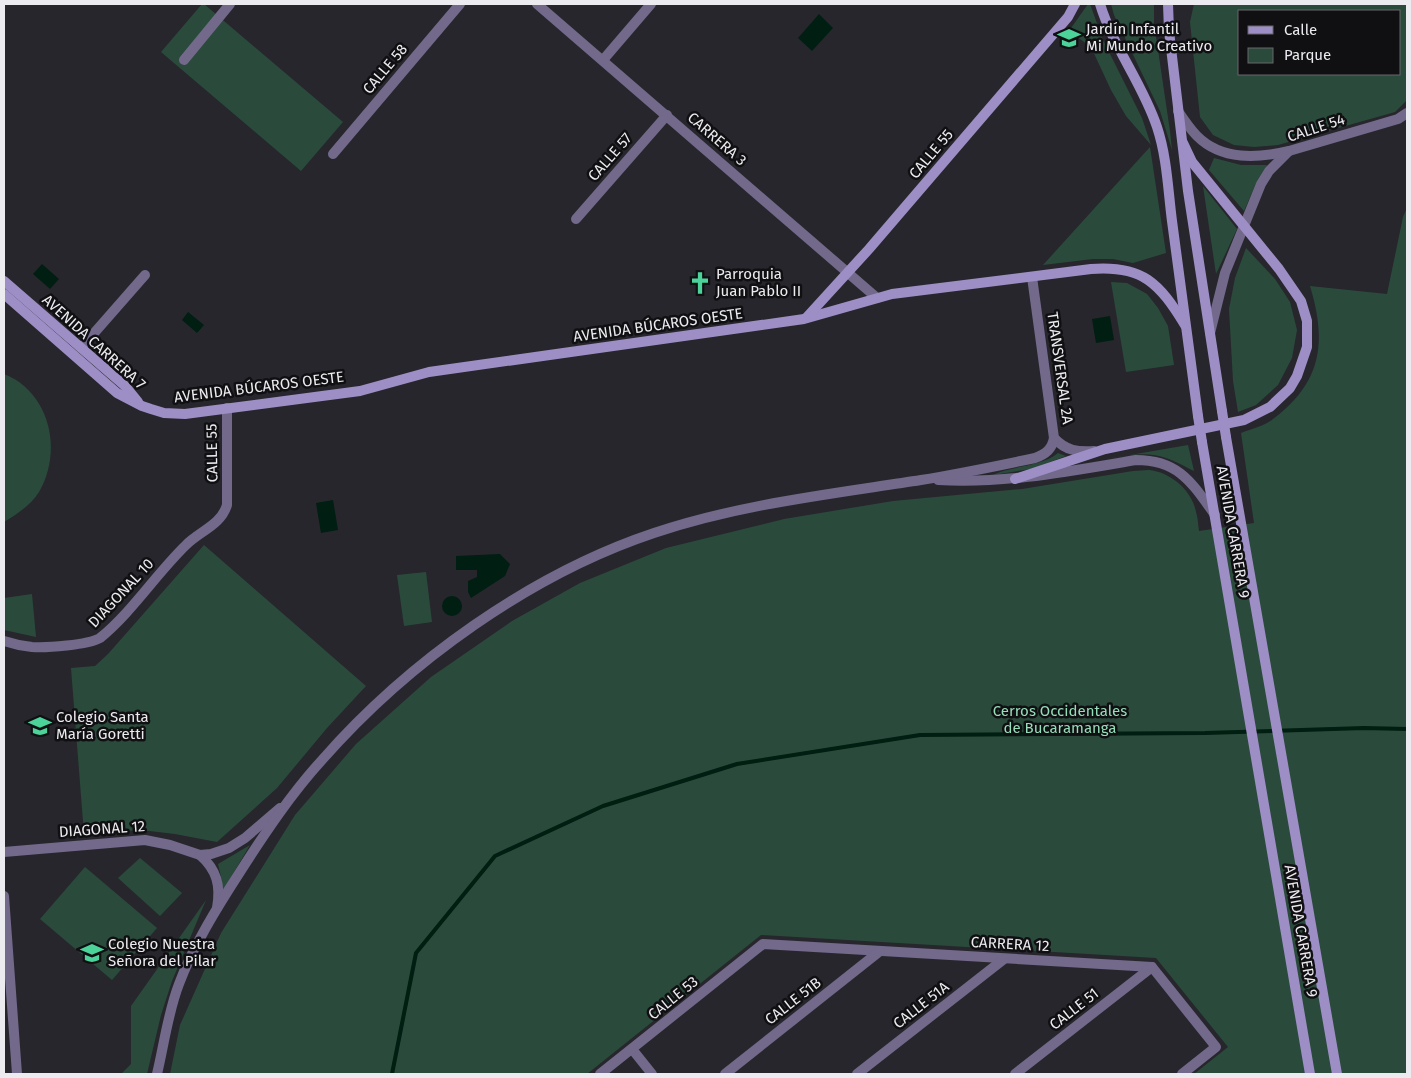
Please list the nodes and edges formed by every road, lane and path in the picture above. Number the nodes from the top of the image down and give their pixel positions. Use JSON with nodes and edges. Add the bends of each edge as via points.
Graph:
{"nodes":[{"id":1,"x":230,"y":4,"type":"edge"},
{"id":2,"x":460,"y":4,"type":"edge"},
{"id":3,"x":537,"y":4,"type":"edge"},
{"id":4,"x":1075,"y":4,"type":"edge"},
{"id":5,"x":1100,"y":4,"type":"edge"},
{"id":6,"x":1168,"y":4,"type":"edge"},
{"id":7,"x":648,"y":5,"type":"edge"},
{"id":8,"x":184,"y":60,"type":"dead end"},
{"id":9,"x":603,"y":60,"type":"junction"},
{"id":10,"x":1178,"y":111,"type":"junction"},
{"id":11,"x":1407,"y":113,"type":"edge"},
{"id":12,"x":667,"y":115,"type":"junction"},
{"id":13,"x":1182,"y":143,"type":"junction"},
{"id":14,"x":1289,"y":151,"type":"junction"},
{"id":15,"x":332,"y":154,"type":"dead end"},
{"id":16,"x":576,"y":219,"type":"dead end"},
{"id":17,"x":1244,"y":227,"type":"junction"},
{"id":18,"x":848,"y":273,"type":"junction"},
{"id":19,"x":146,"y":275,"type":"dead end"},
{"id":20,"x":1032,"y":276,"type":"junction"},
{"id":21,"x":4,"y":281,"type":"edge"},
{"id":22,"x":4,"y":294,"type":"edge"},
{"id":23,"x":877,"y":298,"type":"junction"},
{"id":24,"x":804,"y":320,"type":"junction"},
{"id":25,"x":1185,"y":325,"type":"junction"},
{"id":26,"x":1210,"y":334,"type":"junction"},
{"id":27,"x":81,"y":348,"type":"junction"},
{"id":28,"x":142,"y":406,"type":"junction"},
{"id":29,"x":227,"y":408,"type":"junction"},
{"id":30,"x":1054,"y":438,"type":"junction"},
{"id":31,"x":1105,"y":449,"type":"junction"},
{"id":32,"x":925,"y":479,"type":"junction"},
{"id":33,"x":1015,"y":479,"type":"junction"},
{"id":34,"x":228,"y":498,"type":"joint"},
{"id":35,"x":1216,"y":520,"type":"junction"},
{"id":36,"x":4,"y":641,"type":"edge"},
{"id":37,"x":288,"y":800,"type":"junction"},
{"id":38,"x":4,"y":852,"type":"edge"},
{"id":39,"x":200,"y":855,"type":"junction"},
{"id":40,"x":4,"y":903,"type":"edge"},
{"id":41,"x":216,"y":909,"type":"junction"},
{"id":42,"x":763,"y":944,"type":"joint"},
{"id":43,"x":880,"y":952,"type":"junction"},
{"id":44,"x":1004,"y":959,"type":"junction"},
{"id":45,"x":1152,"y":967,"type":"junction"},
{"id":46,"x":632,"y":1049,"type":"junction"},
{"id":47,"x":17,"y":1074,"type":"edge"},
{"id":48,"x":157,"y":1074,"type":"edge"},
{"id":49,"x":600,"y":1074,"type":"edge"},
{"id":50,"x":652,"y":1074,"type":"edge"},
{"id":51,"x":725,"y":1074,"type":"edge"},
{"id":52,"x":857,"y":1074,"type":"edge"},
{"id":53,"x":1015,"y":1074,"type":"edge"},
{"id":54,"x":1182,"y":1074,"type":"edge"},
{"id":55,"x":1310,"y":1074,"type":"edge"},
{"id":56,"x":1337,"y":1074,"type":"edge"}],
"edges":[{"from":1,"to":8,"type":"street"},
{"from":2,"to":15,"type":"street","name":"CALLE 58"},
{"from":3,"to":9,"type":"street","name":"CARRERA 3"},
{"from":4,"to":18,"type":"main road","name":"CALLE 55","via":[[1068,17]]},
{"from":5,"to":25,"type":"main road","name":"AVENIDA CARRERA 9","via":[[1157,127]]},
{"from":6,"to":10,"type":"main road","name":"AVENIDA CARRERA 9"},
{"from":7,"to":9,"type":"street"},
{"from":9,"to":12,"type":"street","name":"CARRERA 3"},
{"from":10,"to":13,"type":"main road","name":"AVENIDA CARRERA 9"},
{"from":10,"to":14,"type":"street","via":[[1197,136],[1220,151],[1246,156]]},
{"from":11,"to":14,"type":"street","name":"CALLE 54","via":[[1394,120]]},
{"from":12,"to":16,"type":"street","name":"CALLE 57"},
{"from":12,"to":18,"type":"street","name":"CARRERA 3"},
{"from":13,"to":17,"type":"main road","via":[[1192,162]]},
{"from":13,"to":26,"type":"main road","name":"AVENIDA CARRERA 9"},
{"from":14,"to":17,"type":"street","name":"CALLE 54","via":[[1265,177]]},
{"from":17,"to":26,"type":"street","name":"CALLE 54","via":[[1225,273]]},
{"from":17,"to":31,"type":"main road","via":[[1295,291],[1307,321],[1307,347],[1290,388],[1270,407],[1244,420]]},
{"from":18,"to":23,"type":"street","name":"CARRERA 3"},
{"from":18,"to":24,"type":"main road","name":"CALLE 55"},
{"from":19,"to":27,"type":"street"},
{"from":20,"to":23,"type":"main road","name":"AVENIDA BÚCAROS OESTE"},
{"from":20,"to":25,"type":"main road","name":"AVENIDA BÚCAROS OESTE","via":[[1104,268],[1129,271],[1163,292]]},
{"from":20,"to":30,"type":"street","name":"TRANSVERSAL 2A"},
{"from":21,"to":27,"type":"main road","name":"AVENIDA CARRERA 7"},
{"from":22,"to":28,"type":"main road","name":"AVENIDA CARRERA 7","via":[[117,393]]},
{"from":23,"to":24,"type":"main road","name":"AVENIDA BÚCAROS OESTE"},
{"from":24,"to":29,"type":"main road","name":"AVENIDA BÚCAROS OESTE","via":[[429,372],[360,391]]},
{"from":25,"to":35,"type":"main road","name":"AVENIDA CARRERA 9","bridge":true},
{"from":26,"to":56,"type":"main road","name":"AVENIDA CARRERA 9","bridge":true},
{"from":27,"to":28,"type":"main road","name":"AVENIDA CARRERA 7","via":[[125,386]]},
{"from":28,"to":29,"type":"main road","name":"AVENIDA BÚCAROS OESTE","via":[[174,414]]},
{"from":29,"to":34,"type":"street","name":"CALLE 55"},
{"from":30,"to":31,"type":"street","name":"TRANSVERSAL 2A","via":[[1065,448],[1075,451]]},
{"from":30,"to":32,"type":"street","via":[[1048,451],[1035,458]]},
{"from":31,"to":33,"type":"main road"},
{"from":32,"to":33,"type":"street","via":[[965,482]]},
{"from":32,"to":37,"type":"street","via":[[795,498],[699,520],[599,554],[490,614],[425,663],[376,704],[323,758]]},
{"from":33,"to":35,"type":"street","via":[[1152,460],[1179,471],[1192,484]]},
{"from":34,"to":36,"type":"street","name":"DIAGONAL 10","via":[[223,515],[187,543],[100,638],[91,642],[39,647]]},
{"from":35,"to":55,"type":"main road","name":"AVENIDA CARRERA 9"},
{"from":37,"to":39,"type":"street","via":[[263,824],[229,848]]},
{"from":37,"to":41,"type":"street"},
{"from":38,"to":39,"type":"street","name":"DIAGONAL 12","via":[[145,840]]},
{"from":39,"to":41,"type":"street","via":[[208,861],[217,878],[219,896]]},
{"from":40,"to":47,"type":"street"},
{"from":41,"to":48,"type":"street","via":[[177,989]]},
{"from":42,"to":43,"type":"street","name":"CARRERA 12"},
{"from":42,"to":46,"type":"street","name":"CALLE 53"},
{"from":43,"to":44,"type":"street","name":"CARRERA 12"},
{"from":43,"to":51,"type":"street","name":"CALLE 51B"},
{"from":44,"to":45,"type":"street","name":"CARRERA 12"},
{"from":44,"to":52,"type":"street","name":"CALLE 51A"},
{"from":45,"to":53,"type":"street","name":"CALLE 51"},
{"from":45,"to":54,"type":"street","via":[[1216,1047]]},
{"from":46,"to":49,"type":"street","name":"CALLE 53"},
{"from":46,"to":50,"type":"street"}]}
